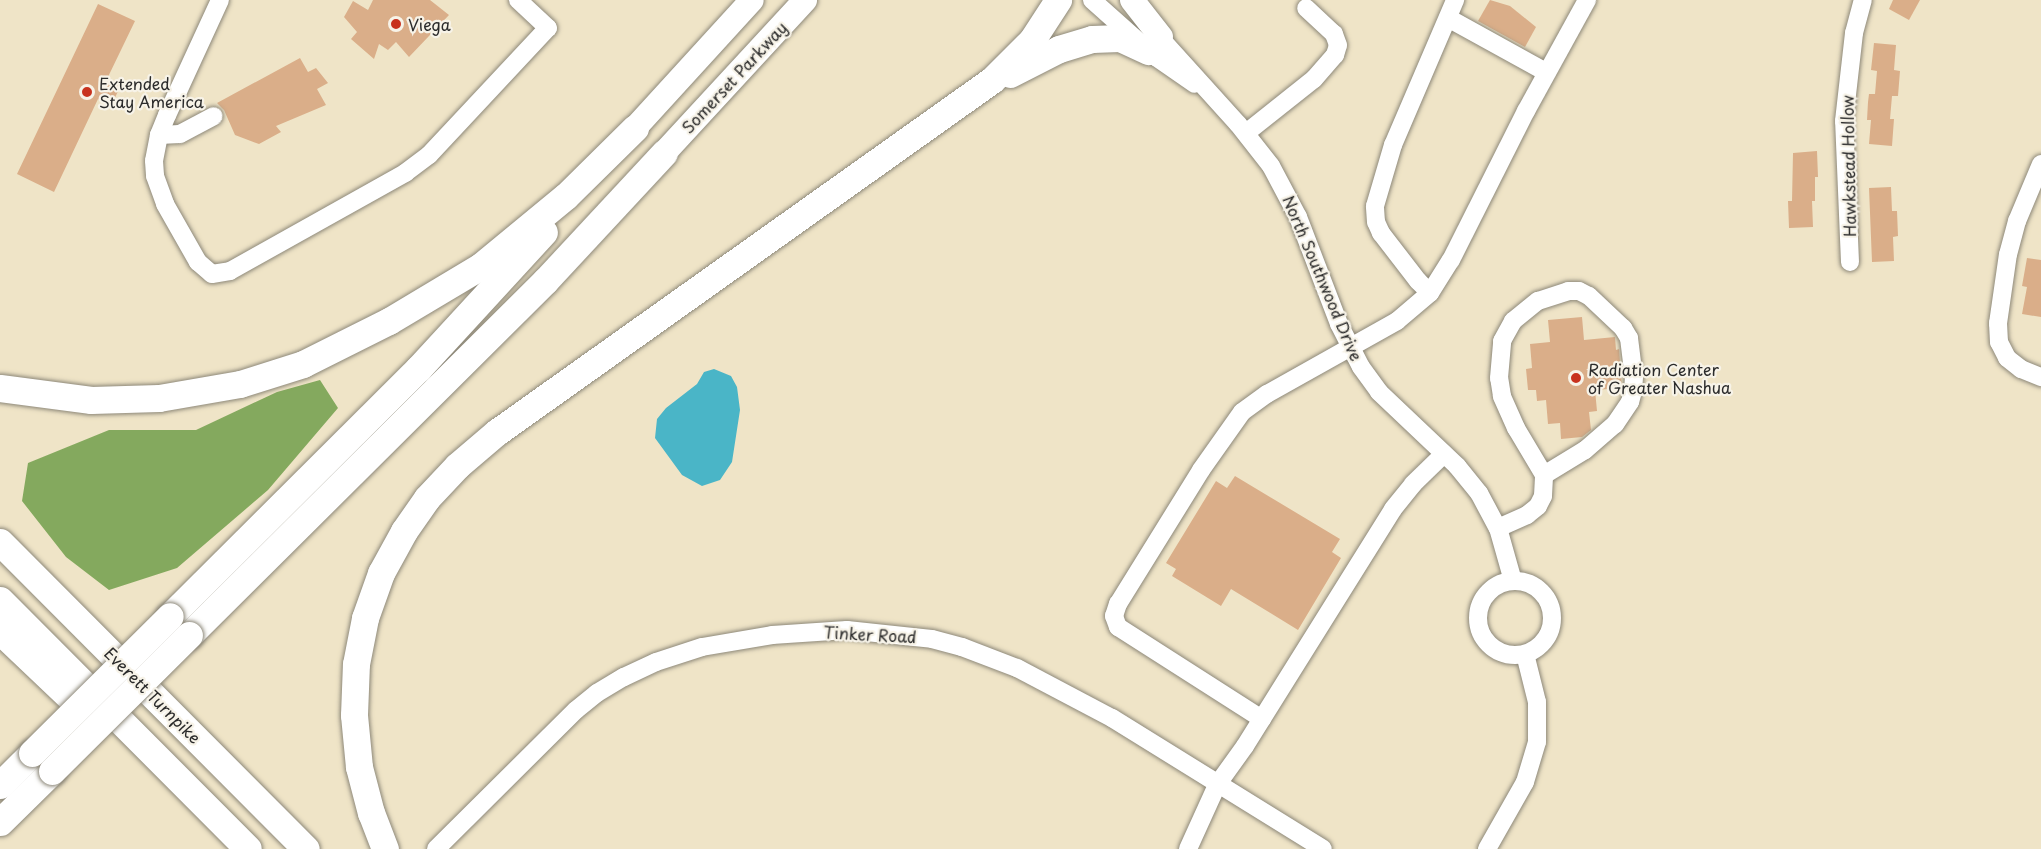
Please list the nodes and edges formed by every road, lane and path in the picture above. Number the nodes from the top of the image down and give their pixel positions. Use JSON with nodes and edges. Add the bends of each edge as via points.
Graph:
{"nodes":[{"id":1,"x":220,"y":0,"type":"edge"},
{"id":2,"x":518,"y":0,"type":"edge"},
{"id":3,"x":752,"y":0,"type":"edge"},
{"id":4,"x":805,"y":0,"type":"edge"},
{"id":5,"x":1058,"y":0,"type":"edge"},
{"id":6,"x":1092,"y":0,"type":"edge"},
{"id":7,"x":1121,"y":0,"type":"edge"},
{"id":8,"x":1132,"y":0,"type":"edge"},
{"id":9,"x":1455,"y":0,"type":"edge"},
{"id":10,"x":1587,"y":0,"type":"edge"},
{"id":11,"x":1863,"y":0,"type":"edge"},
{"id":12,"x":1306,"y":8,"type":"dead end"},
{"id":13,"x":1448,"y":18,"type":"junction"},
{"id":14,"x":1155,"y":44,"type":"junction"},
{"id":15,"x":1546,"y":72,"type":"junction"},
{"id":16,"x":948,"y":113,"type":"junction"},
{"id":17,"x":214,"y":116,"type":"dead end"},
{"id":18,"x":635,"y":128,"type":"junction"},
{"id":19,"x":1246,"y":134,"type":"junction"},
{"id":20,"x":159,"y":135,"type":"junction"},
{"id":21,"x":664,"y":153,"type":"joint"},
{"id":22,"x":2041,"y":164,"type":"edge"},
{"id":23,"x":1850,"y":262,"type":"dead end"},
{"id":24,"x":1430,"y":293,"type":"junction"},
{"id":25,"x":1350,"y":347,"type":"junction"},
{"id":26,"x":2041,"y":377,"type":"edge"},
{"id":27,"x":0,"y":388,"type":"edge"},
{"id":28,"x":1444,"y":454,"type":"junction"},
{"id":29,"x":1544,"y":475,"type":"junction"},
{"id":30,"x":1498,"y":528,"type":"junction"},
{"id":31,"x":0,"y":542,"type":"edge"},
{"id":32,"x":1513,"y":581,"type":"junction"},
{"id":33,"x":0,"y":600,"type":"edge"},
{"id":34,"x":0,"y":632,"type":"edge"},
{"id":35,"x":1525,"y":654,"type":"junction"},
{"id":36,"x":1262,"y":719,"type":"junction"},
{"id":37,"x":0,"y":785,"type":"edge"},
{"id":38,"x":1217,"y":785,"type":"junction"},
{"id":39,"x":0,"y":822,"type":"edge"},
{"id":40,"x":240,"y":849,"type":"edge"},
{"id":41,"x":248,"y":849,"type":"edge"},
{"id":42,"x":306,"y":849,"type":"edge"},
{"id":43,"x":385,"y":849,"type":"edge"},
{"id":44,"x":436,"y":849,"type":"edge"},
{"id":45,"x":1188,"y":849,"type":"edge"},
{"id":46,"x":1323,"y":849,"type":"edge"},
{"id":47,"x":1487,"y":849,"type":"edge"}],
"edges":[{"from":1,"to":20,"type":"street"},
{"from":2,"to":20,"type":"street","via":[[548,28],[429,155],[405,173],[230,271],[212,274],[203,268],[165,204],[155,176]]},
{"from":3,"to":18,"type":"main road"},
{"from":4,"to":21,"type":"main road","name":"Somerset Parkway"},
{"from":5,"to":16,"type":"highway","via":[[1014,60]]},
{"from":6,"to":14,"type":"street","name":"North Southwood Drive"},
{"from":7,"to":14,"type":"street","name":"North Southwood Drive"},
{"from":8,"to":14,"type":"main road"},
{"from":9,"to":13,"type":"street"},
{"from":10,"to":15,"type":"street"},
{"from":11,"to":23,"type":"street","name":"Hawkstead Hollow","via":[[1854,33],[1844,121]]},
{"from":12,"to":19,"type":"street","via":[[1334,34],[1338,45],[1335,55],[1314,79]]},
{"from":13,"to":15,"type":"street"},
{"from":13,"to":24,"type":"street","via":[[1393,145],[1375,206],[1381,233]]},
{"from":14,"to":16,"type":"highway","via":[[1114,38],[1077,42],[1020,68]]},
{"from":14,"to":19,"type":"street","name":"North Southwood Drive"},
{"from":15,"to":24,"type":"street","via":[[1451,261]]},
{"from":16,"to":43,"type":"highway","via":[[497,432],[427,498],[381,573],[365,618],[356,664],[354,716],[359,767]]},
{"from":17,"to":20,"type":"street","via":[[180,134]]},
{"from":18,"to":27,"type":"highway","via":[[552,208],[481,266],[389,321],[303,363],[240,384],[159,399],[84,400]]},
{"from":18,"to":37,"type":"highway","bridge":true,"via":[[418,369]]},
{"from":19,"to":25,"type":"street","name":"North Southwood Drive","via":[[1292,202]]},
{"from":21,"to":39,"type":"highway","bridge":true,"via":[[546,280]]},
{"from":22,"to":26,"type":"street","via":[[2017,220],[1998,323],[1999,342],[2007,358],[2020,369]]},
{"from":24,"to":25,"type":"street","via":[[1397,321]]},
{"from":25,"to":28,"type":"street","name":"North Southwood Drive","via":[[1380,392]]},
{"from":25,"to":36,"type":"street","via":[[1242,412],[1201,471],[1114,616],[1118,627]]},
{"from":28,"to":30,"type":"street","name":"North Southwood Drive","via":[[1479,494]]},
{"from":28,"to":36,"type":"street","via":[[1394,508]]},
{"from":29,"to":29,"type":"street","via":[[1502,396],[1502,341],[1513,321],[1538,302],[1579,291],[1589,296],[1629,338],[1633,391],[1615,424],[1585,450]]},
{"from":29,"to":30,"type":"street","via":[[1543,496],[1538,506]]},
{"from":30,"to":32,"type":"street","name":"North Southwood Drive"},
{"from":31,"to":42,"type":"highway","name":"Everett Turnpike"},
{"from":32,"to":35,"type":"street","via":[[1528,583],[1541,591],[1552,612],[1548,635],[1539,647]]},
{"from":32,"to":35,"type":"street","via":[[1488,593],[1481,604],[1479,625],[1492,648],[1511,655]]},
{"from":33,"to":41,"type":"highway"},
{"from":34,"to":40,"type":"highway"},
{"from":35,"to":47,"type":"street","via":[[1538,710],[1537,742],[1525,782]]},
{"from":36,"to":38,"type":"street"},
{"from":38,"to":44,"type":"street","name":"Tinker Road","via":[[1095,708],[1045,681],[962,646],[906,635],[809,631],[702,647],[616,681],[576,710]]},
{"from":38,"to":45,"type":"street"},
{"from":38,"to":46,"type":"street","name":"Tinker Road"}]}
